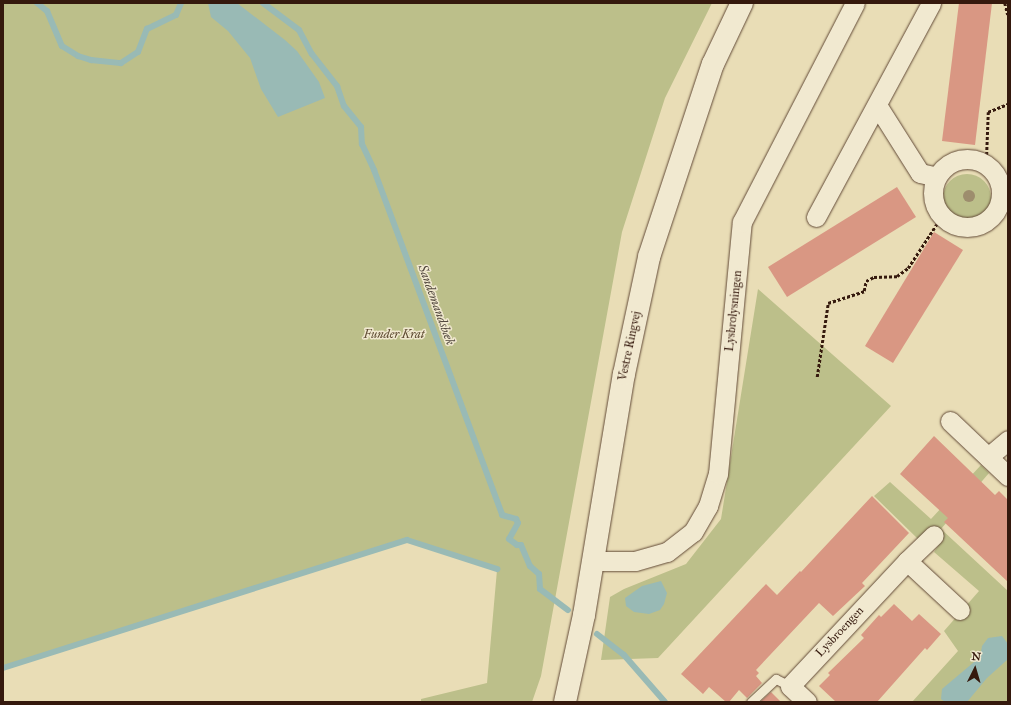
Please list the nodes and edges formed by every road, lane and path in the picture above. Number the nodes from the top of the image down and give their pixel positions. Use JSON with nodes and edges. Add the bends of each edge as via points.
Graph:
{"nodes":[{"id":1,"x":742,"y":3,"type":"edge"},
{"id":2,"x":855,"y":3,"type":"edge"},
{"id":3,"x":930,"y":3,"type":"edge"},
{"id":4,"x":1005,"y":3,"type":"edge"},
{"id":5,"x":1008,"y":15,"type":"edge"},
{"id":6,"x":877,"y":104,"type":"junction"},
{"id":7,"x":1008,"y":104,"type":"edge"},
{"id":8,"x":986,"y":165,"type":"junction"},
{"id":9,"x":937,"y":177,"type":"junction"},
{"id":10,"x":816,"y":216,"type":"dead end"},
{"id":11,"x":942,"y":216,"type":"junction"},
{"id":12,"x":817,"y":377,"type":"dead end"},
{"id":13,"x":950,"y":422,"type":"dead end"},
{"id":14,"x":1008,"y":440,"type":"edge"},
{"id":15,"x":988,"y":458,"type":"junction"},
{"id":16,"x":1008,"y":476,"type":"edge"},
{"id":17,"x":934,"y":535,"type":"dead end"},
{"id":18,"x":593,"y":561,"type":"junction"},
{"id":19,"x":907,"y":561,"type":"junction"},
{"id":20,"x":960,"y":610,"type":"dead end"},
{"id":21,"x":790,"y":686,"type":"junction"},
{"id":22,"x":565,"y":702,"type":"edge"},
{"id":23,"x":751,"y":702,"type":"edge"},
{"id":24,"x":807,"y":702,"type":"edge"}],
"edges":[{"from":1,"to":18,"type":"main road","name":"Vestre Ringvej","via":[[713,64],[649,257],[624,374]]},
{"from":2,"to":18,"type":"street","name":"Lysbrolysningen","via":[[742,222],[718,474],[708,506],[693,532],[667,552],[635,561]]},
{"from":3,"to":6,"type":"street"},
{"from":4,"to":5,"type":"path"},
{"from":6,"to":9,"type":"street","via":[[920,173]]},
{"from":6,"to":10,"type":"street"},
{"from":7,"to":8,"type":"path","via":[[988,112]]},
{"from":8,"to":9,"type":"street","via":[[969,159],[959,160],[943,169]]},
{"from":8,"to":11,"type":"street","via":[[994,172],[1001,190],[1001,200],[992,217],[979,224],[965,227],[956,225]]},
{"from":9,"to":11,"type":"street","via":[[933,196]]},
{"from":11,"to":12,"type":"path","via":[[908,268],[897,276],[874,277],[866,281],[864,291],[828,303]]},
{"from":13,"to":15,"type":"street"},
{"from":14,"to":15,"type":"street"},
{"from":15,"to":16,"type":"street"},
{"from":17,"to":19,"type":"street","name":"Lysbroengen"},
{"from":18,"to":22,"type":"main road","name":"Vestre Ringvej"},
{"from":19,"to":20,"type":"street"},
{"from":19,"to":21,"type":"street","name":"Lysbroengen"},
{"from":21,"to":23,"type":"lane","via":[[776,679]]},
{"from":21,"to":24,"type":"street"}]}
